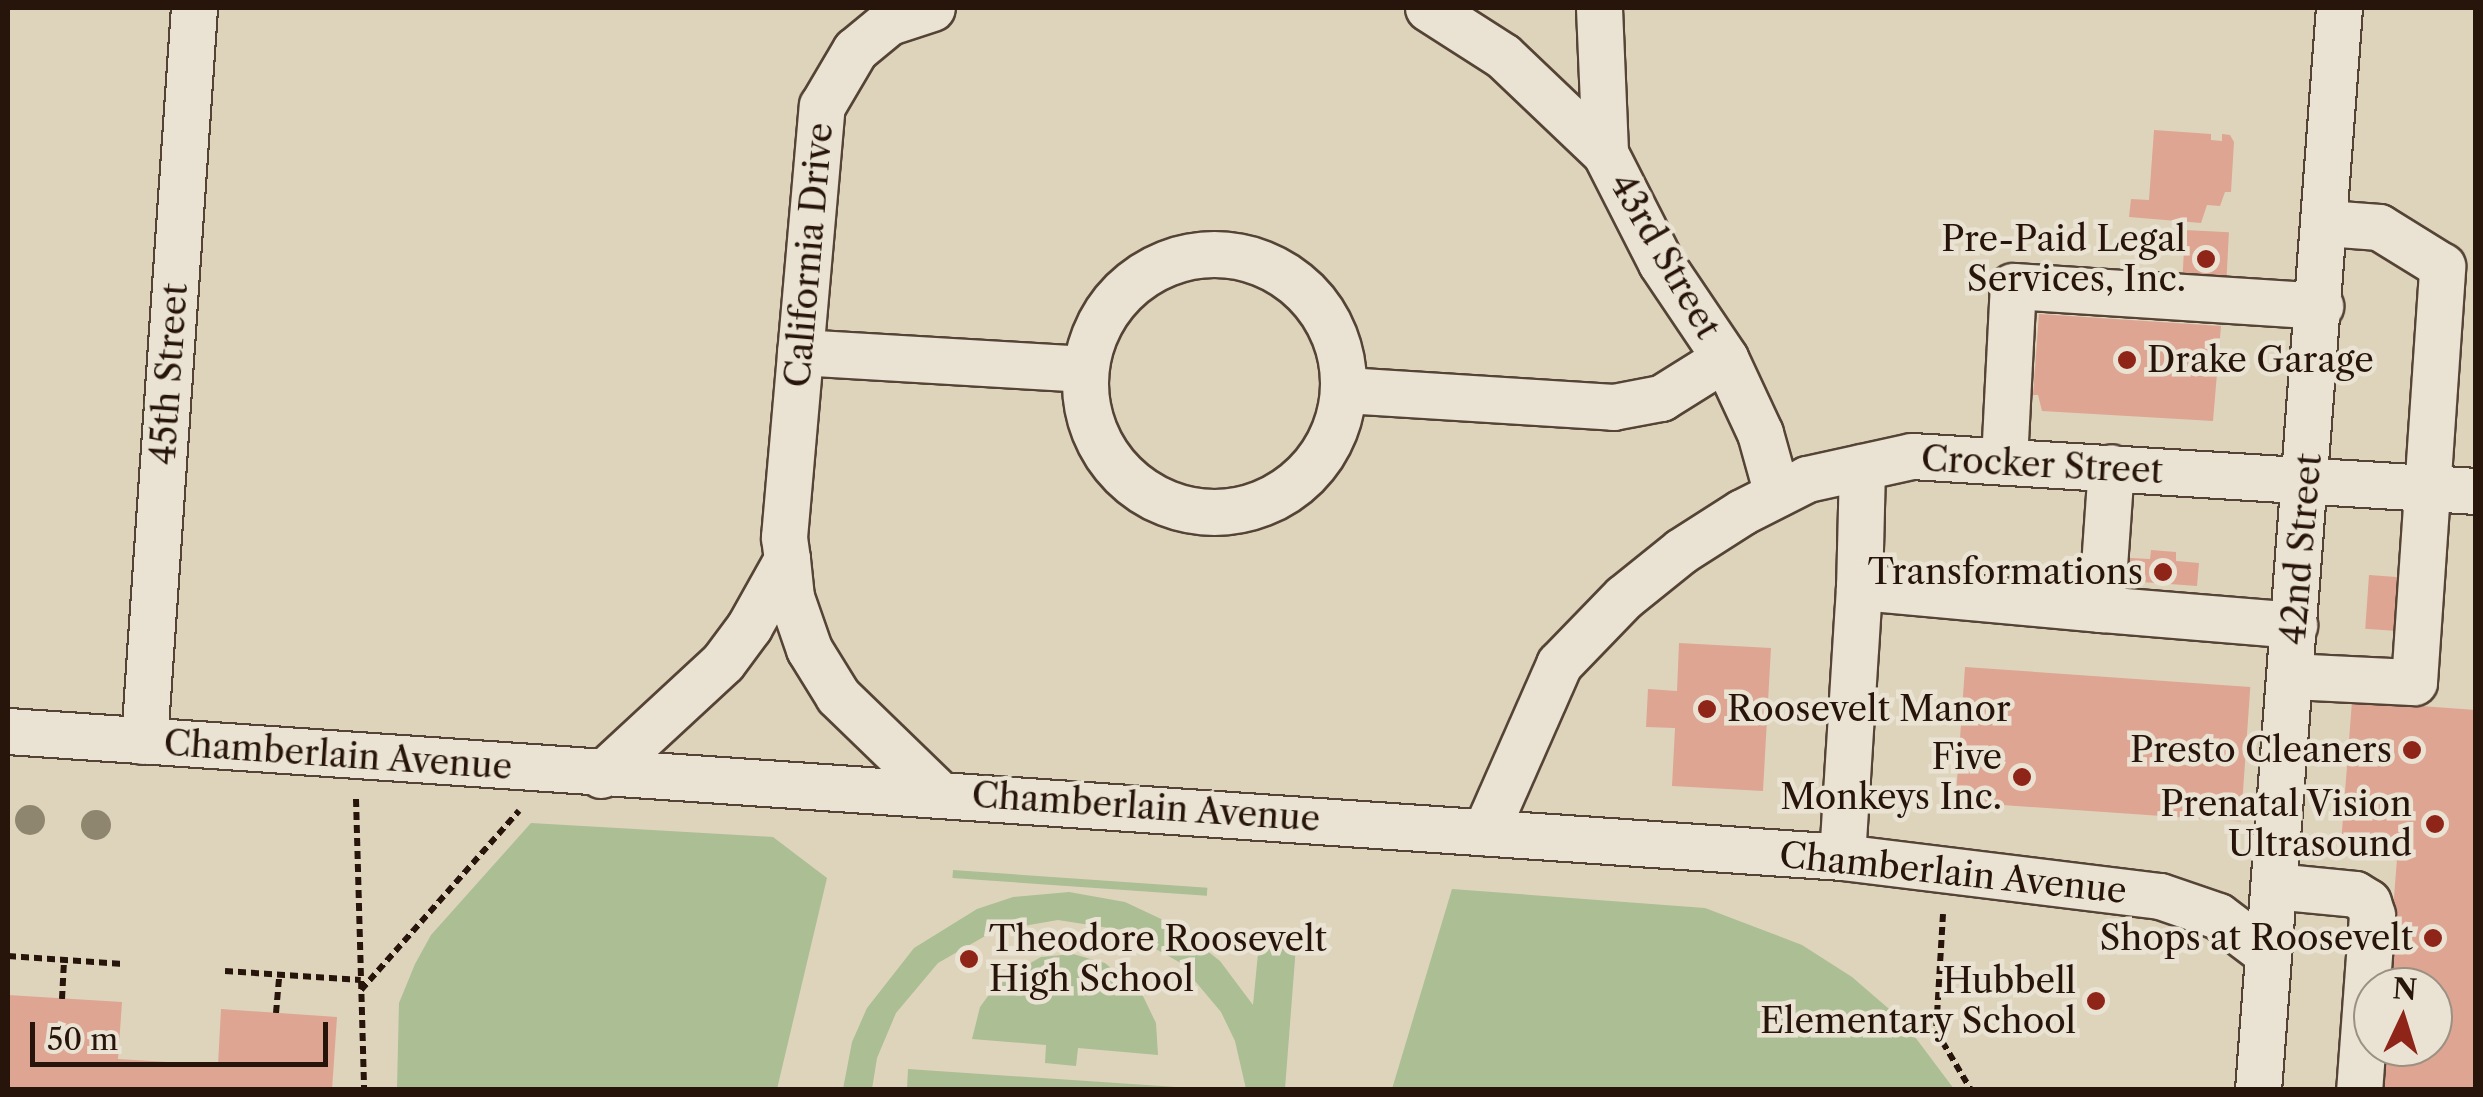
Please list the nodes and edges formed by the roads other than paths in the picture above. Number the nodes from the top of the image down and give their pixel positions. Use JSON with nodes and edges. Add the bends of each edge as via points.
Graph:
{"nodes":[{"id":1,"x":194,"y":8,"type":"edge"},
{"id":2,"x":857,"y":8,"type":"edge"},
{"id":3,"x":932,"y":8,"type":"edge"},
{"id":4,"x":1428,"y":8,"type":"edge"},
{"id":5,"x":1600,"y":8,"type":"edge"},
{"id":6,"x":2339,"y":8,"type":"edge"},
{"id":7,"x":835,"y":78,"type":"junction"},
{"id":8,"x":1605,"y":153,"type":"junction"},
{"id":9,"x":2326,"y":223,"type":"junction"},
{"id":10,"x":2320,"y":306,"type":"junction"},
{"id":11,"x":800,"y":352,"type":"junction"},
{"id":12,"x":1725,"y":358,"type":"junction"},
{"id":13,"x":1084,"y":370,"type":"junction"},
{"id":14,"x":1344,"y":390,"type":"junction"},
{"id":15,"x":2004,"y":461,"type":"junction"},
{"id":16,"x":1862,"y":467,"type":"junction"},
{"id":17,"x":2110,"y":467,"type":"junction"},
{"id":18,"x":2307,"y":479,"type":"junction"},
{"id":19,"x":2426,"y":487,"type":"junction"},
{"id":20,"x":2476,"y":491,"type":"edge"},
{"id":21,"x":1778,"y":494,"type":"junction"},
{"id":22,"x":787,"y":559,"type":"junction"},
{"id":23,"x":1859,"y":587,"type":"junction"},
{"id":24,"x":2100,"y":609,"type":"junction"},
{"id":25,"x":2294,"y":625,"type":"junction"},
{"id":26,"x":2290,"y":676,"type":"junction"},
{"id":27,"x":8,"y":731,"type":"edge"},
{"id":28,"x":144,"y":741,"type":"junction"},
{"id":29,"x":600,"y":775,"type":"junction"},
{"id":30,"x":936,"y":792,"type":"junction"},
{"id":31,"x":1485,"y":832,"type":"junction"},
{"id":32,"x":1842,"y":857,"type":"junction"},
{"id":33,"x":2274,"y":886,"type":"junction"},
{"id":34,"x":2266,"y":953,"type":"junction"},
{"id":35,"x":2258,"y":1090,"type":"edge"},
{"id":36,"x":2359,"y":1090,"type":"edge"}],
"edges":[{"from":1,"to":28,"type":"street","name":"45th Street"},
{"from":2,"to":7,"type":"street"},
{"from":3,"to":7,"type":"street","name":"California Drive","via":[[889,22],[855,50]]},
{"from":4,"to":8,"type":"street","via":[[1503,56]]},
{"from":5,"to":8,"type":"street","name":"43rd Street"},
{"from":6,"to":9,"type":"street","name":"42nd Street"},
{"from":7,"to":11,"type":"street","name":"California Drive","via":[[822,106]]},
{"from":8,"to":12,"type":"street","name":"43rd Street","via":[[1661,264]]},
{"from":9,"to":10,"type":"street","name":"42nd Street"},
{"from":9,"to":19,"type":"street","via":[[2379,227],[2442,266]]},
{"from":10,"to":15,"type":"street","via":[[2013,286]]},
{"from":10,"to":18,"type":"street","name":"42nd Street"},
{"from":11,"to":13,"type":"street"},
{"from":11,"to":22,"type":"street","name":"California Drive"},
{"from":12,"to":14,"type":"street","via":[[1661,398],[1613,407]]},
{"from":12,"to":21,"type":"street","name":"43rd Street","via":[[1760,433]]},
{"from":13,"to":14,"type":"street","via":[[1106,309],[1148,270],[1186,256],[1226,253],[1298,282],[1323,311],[1339,346]]},
{"from":13,"to":14,"type":"street","via":[[1094,434],[1118,470],[1152,497],[1192,511],[1272,499],[1304,476],[1338,422]]},
{"from":15,"to":16,"type":"street","name":"Crocker Street","via":[[1912,456]]},
{"from":15,"to":17,"type":"street","name":"Crocker Street"},
{"from":16,"to":21,"type":"street","name":"Crocker Street","via":[[1807,479]]},
{"from":16,"to":23,"type":"street"},
{"from":17,"to":18,"type":"street","name":"Crocker Street"},
{"from":17,"to":24,"type":"street"},
{"from":18,"to":19,"type":"street","name":"Crocker Street"},
{"from":18,"to":25,"type":"street","name":"42nd Street"},
{"from":19,"to":20,"type":"street","name":"Crocker Street"},
{"from":19,"to":26,"type":"street","via":[[2414,682]]},
{"from":21,"to":31,"type":"street","name":"Crocker Street","via":[[1681,551],[1559,664]]},
{"from":22,"to":29,"type":"street","name":"California Drive","via":[[723,662]]},
{"from":22,"to":30,"type":"street","name":"California Drive","via":[[791,598],[809,649],[838,696]]},
{"from":23,"to":24,"type":"street"},
{"from":23,"to":32,"type":"street"},
{"from":24,"to":25,"type":"street"},
{"from":25,"to":26,"type":"street","name":"42nd Street"},
{"from":26,"to":33,"type":"street","name":"42nd Street"},
{"from":27,"to":28,"type":"street","name":"Chamberlain Avenue"},
{"from":28,"to":29,"type":"street","name":"Chamberlain Avenue"},
{"from":29,"to":30,"type":"street","name":"Chamberlain Avenue"},
{"from":30,"to":31,"type":"street","name":"Chamberlain Avenue"},
{"from":31,"to":32,"type":"street","name":"Chamberlain Avenue"},
{"from":32,"to":34,"type":"street","name":"Chamberlain Avenue","via":[[2160,896],[2218,916]]},
{"from":33,"to":34,"type":"street","name":"42nd Street"},
{"from":33,"to":36,"type":"street","via":[[2355,894],[2368,902]]},
{"from":34,"to":35,"type":"street","name":"42nd Street"}]}
